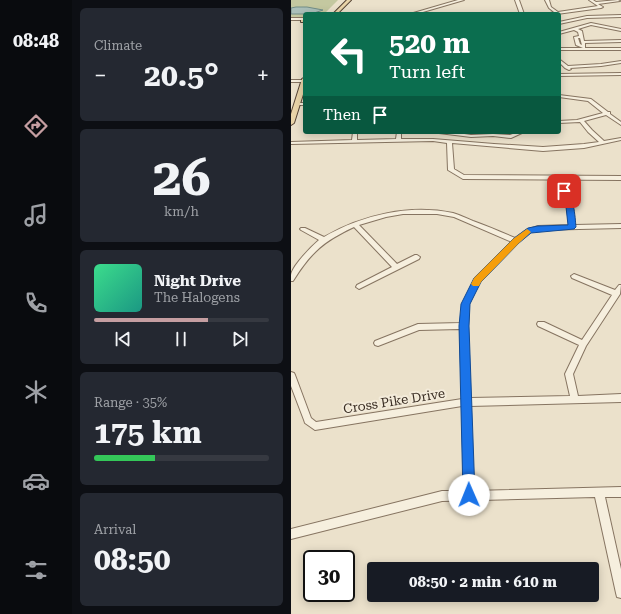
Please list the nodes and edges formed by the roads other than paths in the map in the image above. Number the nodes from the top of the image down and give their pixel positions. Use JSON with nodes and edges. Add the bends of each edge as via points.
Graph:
{"nodes":[{"id":1,"x":349,"y":0,"type":"edge"},
{"id":2,"x":462,"y":0,"type":"edge"},
{"id":3,"x":517,"y":0,"type":"edge"},
{"id":4,"x":547,"y":0,"type":"edge"},
{"id":5,"x":591,"y":0,"type":"edge"},
{"id":6,"x":618,"y":0,"type":"edge"},
{"id":7,"x":595,"y":3,"type":"junction"},
{"id":8,"x":621,"y":5,"type":"edge"},
{"id":9,"x":575,"y":10,"type":"junction"},
{"id":10,"x":336,"y":12,"type":"edge"},
{"id":11,"x":419,"y":12,"type":"edge"},
{"id":12,"x":521,"y":12,"type":"edge"},
{"id":13,"x":556,"y":12,"type":"edge"},
{"id":14,"x":561,"y":12,"type":"edge"},
{"id":15,"x":621,"y":16,"type":"edge"},
{"id":16,"x":585,"y":17,"type":"junction"},
{"id":17,"x":291,"y":20,"type":"edge"},
{"id":18,"x":303,"y":21,"type":"edge"},
{"id":19,"x":561,"y":23,"type":"edge"},
{"id":20,"x":575,"y":29,"type":"junction"},
{"id":21,"x":621,"y":30,"type":"edge"},
{"id":22,"x":561,"y":32,"type":"edge"},
{"id":23,"x":621,"y":41,"type":"edge"},
{"id":24,"x":584,"y":46,"type":"junction"},
{"id":25,"x":561,"y":49,"type":"edge"},
{"id":26,"x":614,"y":49,"type":"junction"},
{"id":27,"x":621,"y":49,"type":"edge"},
{"id":28,"x":621,"y":54,"type":"edge"},
{"id":29,"x":561,"y":62,"type":"edge"},
{"id":30,"x":621,"y":62,"type":"edge"},
{"id":31,"x":567,"y":67,"type":"junction"},
{"id":32,"x":621,"y":74,"type":"edge"},
{"id":33,"x":561,"y":75,"type":"edge"},
{"id":34,"x":571,"y":75,"type":"junction"},
{"id":35,"x":303,"y":81,"type":"edge"},
{"id":36,"x":291,"y":82,"type":"edge"},
{"id":37,"x":303,"y":84,"type":"edge"},
{"id":38,"x":561,"y":96,"type":"edge"},
{"id":39,"x":303,"y":102,"type":"edge"},
{"id":40,"x":297,"y":103,"type":"junction"},
{"id":41,"x":608,"y":113,"type":"junction"},
{"id":42,"x":621,"y":117,"type":"edge"},
{"id":43,"x":614,"y":119,"type":"junction"},
{"id":44,"x":579,"y":120,"type":"junction"},
{"id":45,"x":291,"y":122,"type":"edge"},
{"id":46,"x":561,"y":122,"type":"edge"},
{"id":47,"x":621,"y":124,"type":"edge"},
{"id":48,"x":358,"y":134,"type":"edge"},
{"id":49,"x":399,"y":134,"type":"edge"},
{"id":50,"x":458,"y":134,"type":"edge"},
{"id":51,"x":518,"y":134,"type":"edge"},
{"id":52,"x":621,"y":139,"type":"edge"},
{"id":53,"x":398,"y":140,"type":"junction"},
{"id":54,"x":357,"y":141,"type":"junction"},
{"id":55,"x":449,"y":141,"type":"junction"},
{"id":56,"x":291,"y":143,"type":"edge"},
{"id":57,"x":601,"y":143,"type":"junction"},
{"id":58,"x":621,"y":178,"type":"edge"},
{"id":59,"x":564,"y":191,"type":"dead end"},
{"id":60,"x":355,"y":224,"type":"junction"},
{"id":61,"x":621,"y":226,"type":"edge"},
{"id":62,"x":572,"y":227,"type":"junction"},
{"id":63,"x":303,"y":230,"type":"dead end"},
{"id":64,"x":324,"y":240,"type":"junction"},
{"id":65,"x":516,"y":241,"type":"junction"},
{"id":66,"x":417,"y":258,"type":"dead end"},
{"id":67,"x":397,"y":267,"type":"junction"},
{"id":68,"x":574,"y":276,"type":"dead end"},
{"id":69,"x":291,"y":279,"type":"edge"},
{"id":70,"x":359,"y":287,"type":"dead end"},
{"id":71,"x":619,"y":291,"type":"edge"},
{"id":72,"x":541,"y":324,"type":"dead end"},
{"id":73,"x":464,"y":326,"type":"junction"},
{"id":74,"x":378,"y":343,"type":"dead end"},
{"id":75,"x":583,"y":344,"type":"junction"},
{"id":76,"x":291,"y":375,"type":"edge"},
{"id":77,"x":621,"y":398,"type":"edge"},
{"id":78,"x":575,"y":400,"type":"junction"},
{"id":79,"x":467,"y":402,"type":"junction"},
{"id":80,"x":599,"y":492,"type":"junction"},
{"id":81,"x":621,"y":492,"type":"edge"},
{"id":82,"x":469,"y":495,"type":"junction"},
{"id":83,"x":291,"y":534,"type":"edge"},
{"id":84,"x":621,"y":593,"type":"edge"}],
"edges":[{"from":1,"to":10,"type":"main road"},
{"from":2,"to":11,"type":"street"},
{"from":3,"to":12,"type":"street"},
{"from":4,"to":13,"type":"street","via":[[550,8]]},
{"from":5,"to":7,"type":"street"},
{"from":6,"to":7,"type":"street"},
{"from":6,"to":8,"type":"street"},
{"from":7,"to":9,"type":"street","via":[[601,7]]},
{"from":9,"to":14,"type":"street"},
{"from":9,"to":16,"type":"street"},
{"from":15,"to":16,"type":"street"},
{"from":16,"to":19,"type":"street"},
{"from":17,"to":18,"type":"street"},
{"from":20,"to":21,"type":"street","via":[[593,24]]},
{"from":20,"to":22,"type":"street"},
{"from":20,"to":24,"type":"street","via":[[581,36],[576,37],[577,45]]},
{"from":23,"to":24,"type":"street"},
{"from":24,"to":25,"type":"street"},
{"from":24,"to":26,"type":"street"},
{"from":26,"to":27,"type":"street"},
{"from":26,"to":28,"type":"street"},
{"from":29,"to":31,"type":"street"},
{"from":30,"to":31,"type":"street"},
{"from":31,"to":34,"type":"street"},
{"from":32,"to":34,"type":"street"},
{"from":33,"to":34,"type":"street"},
{"from":35,"to":36,"type":"street"},
{"from":37,"to":40,"type":"main road"},
{"from":38,"to":41,"type":"street","via":[[589,100]]},
{"from":39,"to":40,"type":"street"},
{"from":40,"to":45,"type":"main road"},
{"from":41,"to":43,"type":"street"},
{"from":41,"to":44,"type":"street"},
{"from":42,"to":43,"type":"street"},
{"from":43,"to":47,"type":"street"},
{"from":44,"to":46,"type":"street"},
{"from":44,"to":57,"type":"street"},
{"from":48,"to":54,"type":"street"},
{"from":49,"to":53,"type":"street"},
{"from":50,"to":51,"type":"street","via":[[511,137]]},
{"from":52,"to":57,"type":"street"},
{"from":53,"to":54,"type":"street"},
{"from":53,"to":55,"type":"street"},
{"from":54,"to":56,"type":"street"},
{"from":55,"to":57,"type":"street","via":[[543,149]]},
{"from":55,"to":58,"type":"street","via":[[451,170],[463,177]]},
{"from":59,"to":62,"type":"street","via":[[570,207]]},
{"from":60,"to":64,"type":"street"},
{"from":60,"to":65,"type":"street","via":[[393,214],[428,213],[454,216]]},
{"from":60,"to":67,"type":"street"},
{"from":61,"to":62,"type":"street"},
{"from":62,"to":65,"type":"street","via":[[538,228],[528,231]]},
{"from":63,"to":64,"type":"street"},
{"from":64,"to":69,"type":"street","via":[[303,259]]},
{"from":65,"to":73,"type":"street","via":[[477,280],[466,304]]},
{"from":66,"to":67,"type":"street"},
{"from":67,"to":70,"type":"street"},
{"from":68,"to":71,"type":"street"},
{"from":71,"to":75,"type":"street"},
{"from":72,"to":75,"type":"street"},
{"from":73,"to":74,"type":"street","via":[[418,328]]},
{"from":73,"to":79,"type":"street"},
{"from":75,"to":78,"type":"street","via":[[569,374]]},
{"from":76,"to":79,"type":"street","name":"Cross Pike Drive","via":[[308,420],[315,426]]},
{"from":77,"to":78,"type":"street","name":"Cross Pike Drive"},
{"from":78,"to":79,"type":"street","name":"Cross Pike Drive"},
{"from":79,"to":82,"type":"street"},
{"from":80,"to":81,"type":"street"},
{"from":80,"to":82,"type":"street"},
{"from":80,"to":84,"type":"street"},
{"from":82,"to":83,"type":"street","via":[[442,496]]}]}
